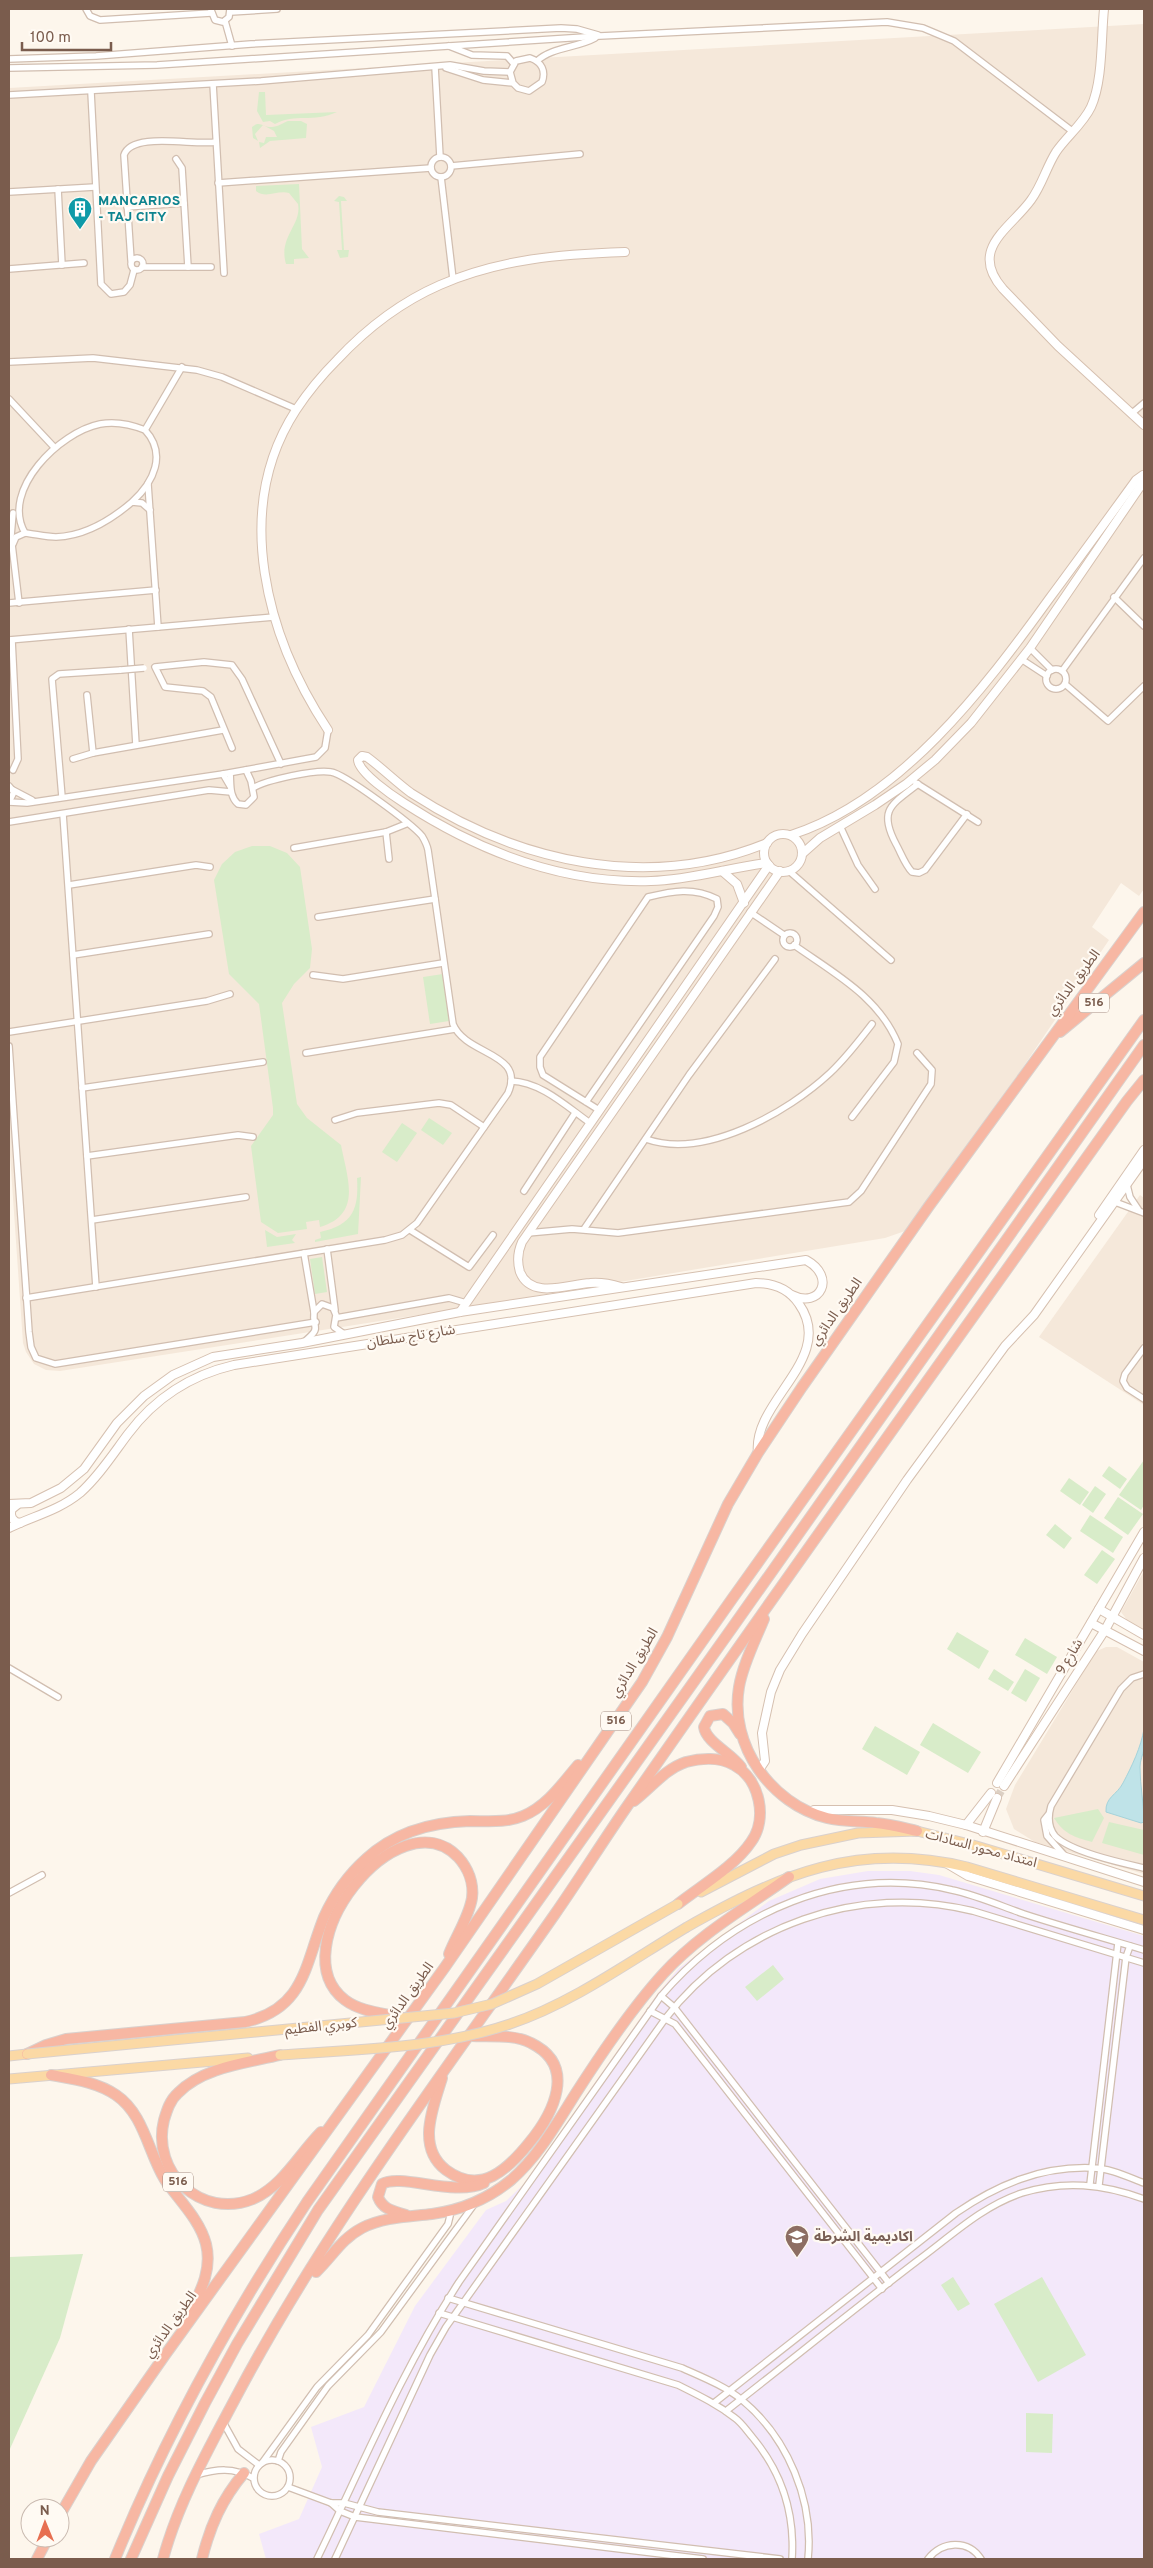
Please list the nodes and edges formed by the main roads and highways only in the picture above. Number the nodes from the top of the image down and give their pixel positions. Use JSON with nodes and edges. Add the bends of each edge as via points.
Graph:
{"nodes":[{"id":1,"x":1144,"y":912,"type":"edge"},
{"id":2,"x":1144,"y":962,"type":"edge"},
{"id":3,"x":1144,"y":1020,"type":"edge"},
{"id":4,"x":1045,"y":1045,"type":"junction"},
{"id":5,"x":1144,"y":1045,"type":"edge"},
{"id":6,"x":1144,"y":1080,"type":"edge"},
{"id":7,"x":1144,"y":1092,"type":"edge"},
{"id":8,"x":1127,"y":1101,"type":"junction"},
{"id":9,"x":772,"y":1601,"type":"junction"},
{"id":10,"x":604,"y":1737,"type":"junction"},
{"id":11,"x":742,"y":1737,"type":"junction"},
{"id":12,"x":746,"y":1773,"type":"junction"},
{"id":13,"x":626,"y":1808,"type":"junction"},
{"id":14,"x":917,"y":1831,"type":"junction"},
{"id":15,"x":789,"y":1877,"type":"junction"},
{"id":16,"x":1144,"y":1896,"type":"edge"},
{"id":17,"x":678,"y":1904,"type":"junction"},
{"id":18,"x":1144,"y":1920,"type":"edge"},
{"id":19,"x":687,"y":1927,"type":"joint"},
{"id":20,"x":445,"y":1967,"type":"junction"},
{"id":21,"x":403,"y":2018,"type":"junction"},
{"id":22,"x":470,"y":2036,"type":"junction"},
{"id":23,"x":27,"y":2054,"type":"junction"},
{"id":24,"x":9,"y":2056,"type":"edge"},
{"id":25,"x":280,"y":2056,"type":"junction"},
{"id":26,"x":445,"y":2067,"type":"junction"},
{"id":27,"x":51,"y":2074,"type":"junction"},
{"id":28,"x":9,"y":2079,"type":"edge"},
{"id":29,"x":343,"y":2111,"type":"junction"},
{"id":30,"x":498,"y":2174,"type":"junction"},
{"id":31,"x":409,"y":2216,"type":"junction"},
{"id":32,"x":305,"y":2280,"type":"junction"},
{"id":33,"x":165,"y":2355,"type":"junction"},
{"id":34,"x":248,"y":2476,"type":"road end"},
{"id":35,"x":70,"y":2498,"type":"edge"},
{"id":36,"x":115,"y":2559,"type":"edge"},
{"id":37,"x":131,"y":2559,"type":"edge"},
{"id":38,"x":163,"y":2559,"type":"edge"},
{"id":39,"x":202,"y":2559,"type":"edge"}],
"edges":[{"from":1,"to":4,"type":"highway","name":"الطريق الدائري","number":"516"},
{"from":2,"to":4,"type":"highway","number":"516"},
{"from":3,"to":36,"type":"highway","number":"516","via":[[307,2202],[267,2263],[202,2375]]},
{"from":4,"to":10,"type":"highway","name":"الطريق الدائري","number":"516","via":[[906,1238],[758,1454],[728,1504],[655,1661]]},
{"from":5,"to":37,"type":"highway","via":[[318,2210],[246,2328],[210,2395],[168,2476]]},
{"from":6,"to":8,"type":"highway"},
{"from":7,"to":8,"type":"highway"},
{"from":8,"to":9,"type":"highway"},
{"from":9,"to":11,"type":"highway","via":[[741,1676],[738,1702]]},
{"from":9,"to":13,"type":"highway"},
{"from":10,"to":20,"type":"highway","name":"الطريق الدائري","number":"516"},
{"from":10,"to":23,"type":"highway","number":"516","via":[[548,1799],[532,1812],[514,1819],[426,1826],[399,1836],[375,1851],[339,1889],[324,1917],[301,1983],[288,2000],[271,2013],[245,2022],[66,2039],[46,2044]]},
{"from":11,"to":12,"type":"highway","via":[[723,1714],[710,1716],[706,1721],[704,1727],[709,1738],[732,1756]]},
{"from":11,"to":14,"type":"highway","via":[[759,1770],[774,1789],[798,1806],[828,1818]]},
{"from":12,"to":13,"type":"highway","via":[[734,1764],[717,1760],[700,1759],[684,1763],[669,1771]]},
{"from":12,"to":17,"type":"highway","via":[[760,1811],[752,1842],[741,1855]]},
{"from":13,"to":26,"type":"highway"},
{"from":14,"to":16,"type":"main road","name":"امتداد محور السادات"},
{"from":14,"to":17,"type":"main road","name":"امتداد محور السادات","via":[[858,1833],[801,1844],[756,1863]]},
{"from":15,"to":18,"type":"main road","name":"امتداد محور السادات","via":[[865,1858],[942,1861]]},
{"from":15,"to":19,"type":"main road","name":"امتداد محور السادات","via":[[744,1895]]},
{"from":15,"to":31,"type":"highway","via":[[694,1945],[663,1974],[528,2162],[505,2185],[477,2202],[446,2211]]},
{"from":17,"to":21,"type":"main road","name":"كوبري الفطيم","bridge":true,"via":[[537,1984],[492,2004],[454,2013]]},
{"from":19,"to":22,"type":"main road","name":"كوبري الفطيم","bridge":true,"via":[[547,2010]]},
{"from":20,"to":21,"type":"highway","number":"516","bridge":true,"via":[[468,1911],[471,1880],[462,1861],[450,1850],[420,1842],[404,1845],[373,1866],[343,1902],[327,1942],[325,1969],[338,1994],[362,2009]]},
{"from":20,"to":29,"type":"highway","name":"الطريق الدائري","number":"516"},
{"from":21,"to":23,"type":"main road","name":"كوبري الفطيم","bridge":true},
{"from":22,"to":25,"type":"main road","name":"كوبري الفطيم","bridge":true},
{"from":22,"to":30,"type":"highway","via":[[523,2040],[540,2048],[556,2072],[558,2091],[549,2114],[515,2160]]},
{"from":23,"to":24,"type":"main road","name":"كوبري الفطيم"},
{"from":25,"to":27,"type":"main road","name":"كوبري الفطيم"},
{"from":25,"to":29,"type":"highway","number":"516","via":[[212,2073],[177,2094],[167,2110],[162,2140],[166,2162],[182,2186],[213,2203],[231,2204],[253,2199],[279,2180]]},
{"from":26,"to":30,"type":"highway","via":[[429,2126],[429,2144],[434,2156],[449,2172],[465,2178],[478,2180]]},
{"from":26,"to":32,"type":"highway"},
{"from":27,"to":28,"type":"main road","name":"كوبري الفطيم"},
{"from":27,"to":33,"type":"highway","number":"516","via":[[97,2085],[116,2095],[129,2107],[140,2123],[165,2179],[203,2236],[208,2254],[205,2281]]},
{"from":29,"to":33,"type":"highway","name":"الطريق الدائري","number":"516"},
{"from":30,"to":31,"type":"highway","via":[[482,2184],[468,2187],[393,2180],[382,2184],[378,2197],[382,2204]]},
{"from":31,"to":32,"type":"highway","via":[[385,2219],[354,2233],[343,2240],[317,2271]]},
{"from":32,"to":38,"type":"highway","via":[[257,2357],[223,2421],[196,2475]]},
{"from":33,"to":35,"type":"highway","name":"الطريق الدائري","number":"516","via":[[91,2461]]},
{"from":34,"to":39,"type":"highway","via":[[227,2494],[216,2515]]}]}
